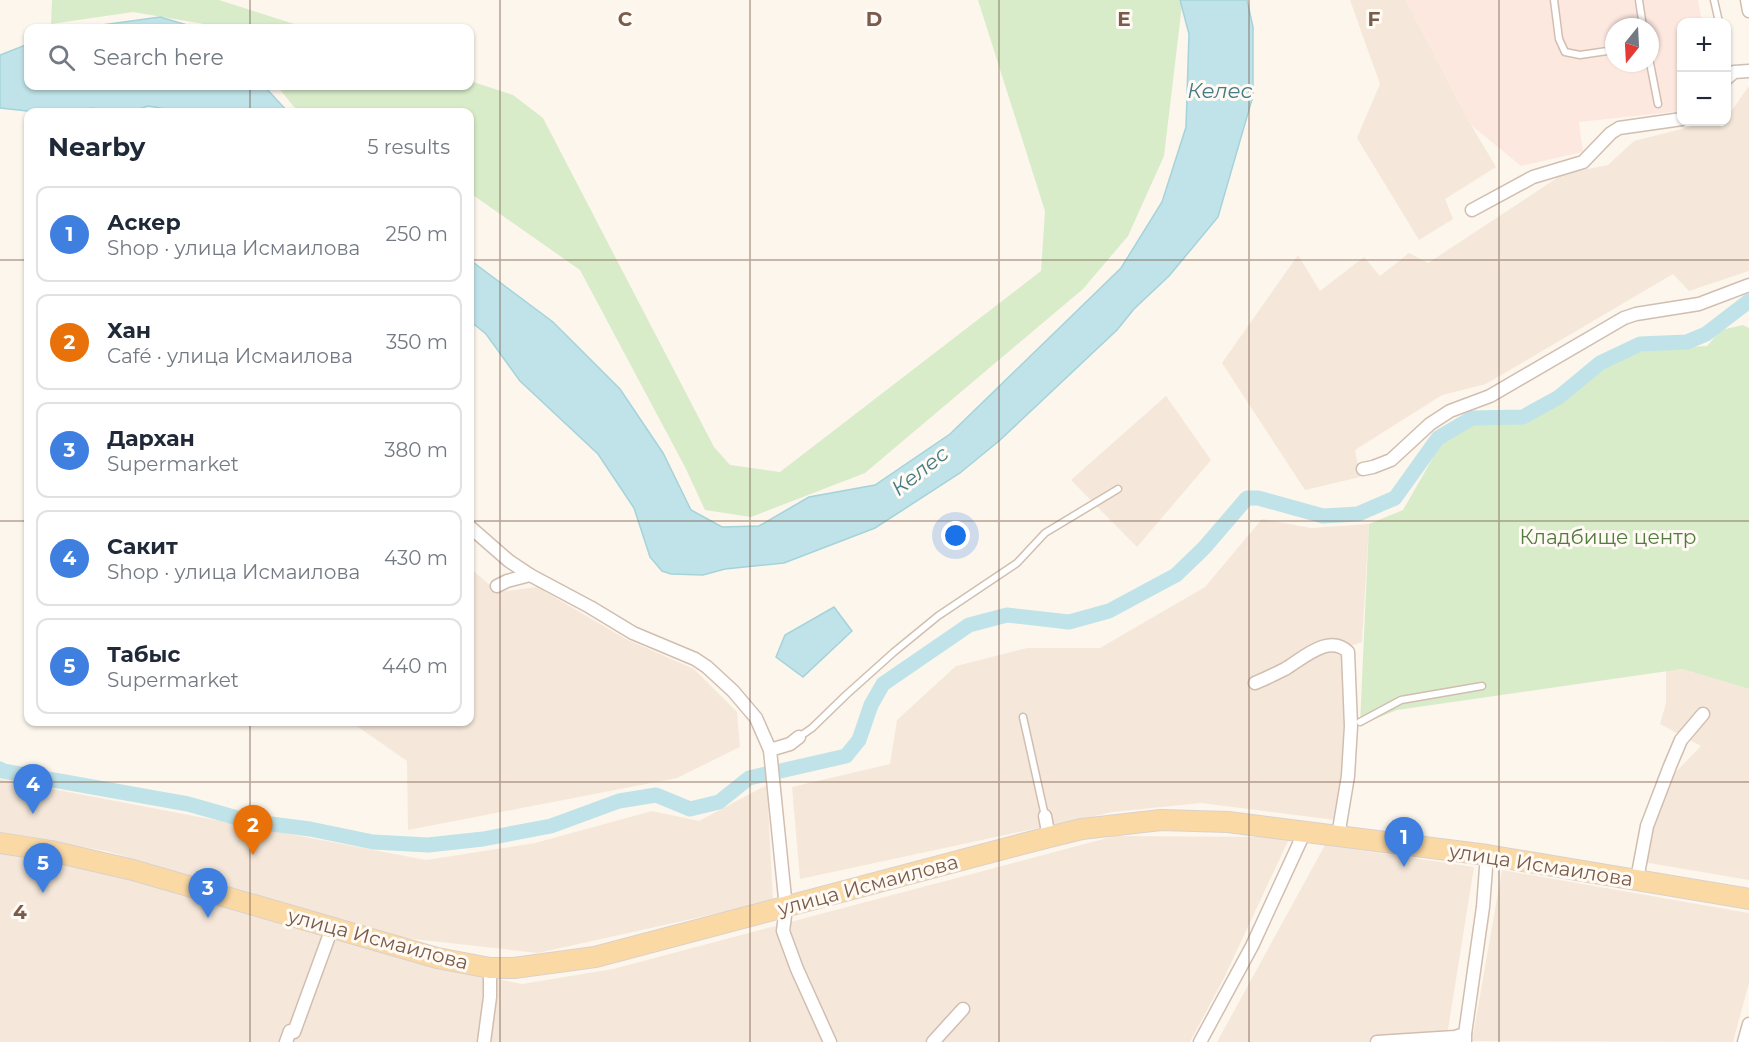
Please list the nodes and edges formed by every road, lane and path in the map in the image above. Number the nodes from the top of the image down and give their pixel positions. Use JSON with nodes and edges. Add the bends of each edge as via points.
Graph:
{"nodes":[{"id":1,"x":1554,"y":0,"type":"edge"},
{"id":2,"x":1639,"y":0,"type":"edge"},
{"id":3,"x":1714,"y":0,"type":"edge"},
{"id":4,"x":1747,"y":0,"type":"edge"},
{"id":5,"x":1749,"y":11,"type":"edge"},
{"id":6,"x":1642,"y":18,"type":"edge"},
{"id":7,"x":1718,"y":18,"type":"edge"},
{"id":8,"x":1605,"y":51,"type":"edge"},
{"id":9,"x":1749,"y":71,"type":"edge"},
{"id":10,"x":1652,"y":72,"type":"edge"},
{"id":11,"x":1731,"y":73,"type":"edge"},
{"id":12,"x":1658,"y":104,"type":"dead end"},
{"id":13,"x":1677,"y":120,"type":"edge"},
{"id":14,"x":1472,"y":210,"type":"dead end"},
{"id":15,"x":1749,"y":285,"type":"edge"},
{"id":16,"x":1364,"y":469,"type":"dead end"},
{"id":17,"x":1119,"y":489,"type":"dead end"},
{"id":18,"x":474,"y":530,"type":"edge"},
{"id":19,"x":530,"y":576,"type":"junction"},
{"id":20,"x":497,"y":586,"type":"dead end"},
{"id":21,"x":1255,"y":683,"type":"dead end"},
{"id":22,"x":1482,"y":686,"type":"dead end"},
{"id":23,"x":1703,"y":714,"type":"dead end"},
{"id":24,"x":1023,"y":717,"type":"dead end"},
{"id":25,"x":1356,"y":724,"type":"junction"},
{"id":26,"x":799,"y":737,"type":"joint"},
{"id":27,"x":770,"y":750,"type":"junction"},
{"id":28,"x":1045,"y":816,"type":"joint"},
{"id":29,"x":1305,"y":831,"type":"junction"},
{"id":30,"x":1338,"y":836,"type":"junction"},
{"id":31,"x":1049,"y":837,"type":"junction"},
{"id":32,"x":0,"y":843,"type":"edge"},
{"id":33,"x":1487,"y":855,"type":"junction"},
{"id":34,"x":1637,"y":879,"type":"junction"},
{"id":35,"x":1749,"y":899,"type":"edge"},
{"id":36,"x":786,"y":908,"type":"junction"},
{"id":37,"x":332,"y":927,"type":"junction"},
{"id":38,"x":490,"y":968,"type":"junction"},
{"id":39,"x":963,"y":1009,"type":"dead end"},
{"id":40,"x":1749,"y":1023,"type":"edge"},
{"id":41,"x":1465,"y":1038,"type":"edge"},
{"id":42,"x":1377,"y":1041,"type":"edge"},
{"id":43,"x":286,"y":1042,"type":"edge"},
{"id":44,"x":484,"y":1042,"type":"edge"},
{"id":45,"x":830,"y":1042,"type":"edge"},
{"id":46,"x":933,"y":1042,"type":"edge"},
{"id":47,"x":1200,"y":1042,"type":"edge"},
{"id":48,"x":1744,"y":1042,"type":"edge"}],
"edges":[{"from":1,"to":8,"type":"lane","via":[[1559,39],[1565,52],[1580,55]]},
{"from":2,"to":6,"type":"lane"},
{"from":3,"to":7,"type":"lane"},
{"from":4,"to":5,"type":"street"},
{"from":9,"to":11,"type":"street"},
{"from":10,"to":12,"type":"lane"},
{"from":13,"to":14,"type":"street","via":[[1619,128],[1583,162],[1533,177]]},
{"from":15,"to":16,"type":"street","via":[[1699,304],[1624,318],[1490,396],[1450,411],[1391,460]]},
{"from":17,"to":26,"type":"lane","via":[[1045,533],[1017,563],[938,616]]},
{"from":18,"to":19,"type":"street"},
{"from":19,"to":20,"type":"street"},
{"from":19,"to":27,"type":"street","via":[[633,633],[707,666],[756,718]]},
{"from":21,"to":25,"type":"street","via":[[1320,648],[1344,647],[1348,652]]},
{"from":22,"to":25,"type":"lane","via":[[1401,700]]},
{"from":23,"to":34,"type":"street","via":[[1681,740],[1670,766],[1647,826]]},
{"from":24,"to":28,"type":"lane"},
{"from":25,"to":30,"type":"street"},
{"from":26,"to":27,"type":"street"},
{"from":27,"to":36,"type":"street"},
{"from":28,"to":31,"type":"street"},
{"from":29,"to":30,"type":"main road","name":"улица Исмаилова"},
{"from":29,"to":31,"type":"main road","name":"улица Исмаилова","via":[[1228,822],[1161,820]]},
{"from":29,"to":47,"type":"street","via":[[1252,946]]},
{"from":30,"to":33,"type":"main road","name":"улица Исмаилова"},
{"from":31,"to":36,"type":"main road","name":"улица Исмаилова"},
{"from":32,"to":37,"type":"main road","name":"улица Исмаилова","via":[[133,870]]},
{"from":33,"to":34,"type":"main road","name":"улица Исмаилова"},
{"from":33,"to":41,"type":"street"},
{"from":34,"to":35,"type":"main road","name":"улица Исмаилова"},
{"from":36,"to":38,"type":"main road","name":"улица Исмаилова","via":[[595,957]]},
{"from":36,"to":45,"type":"street","via":[[783,931]]},
{"from":37,"to":38,"type":"main road","name":"улица Исмаилова","via":[[437,958]]},
{"from":37,"to":43,"type":"street","via":[[294,1032],[290,1031]]},
{"from":38,"to":44,"type":"street"},
{"from":39,"to":46,"type":"street"},
{"from":40,"to":48,"type":"street"},
{"from":41,"to":42,"type":"street"}]}
